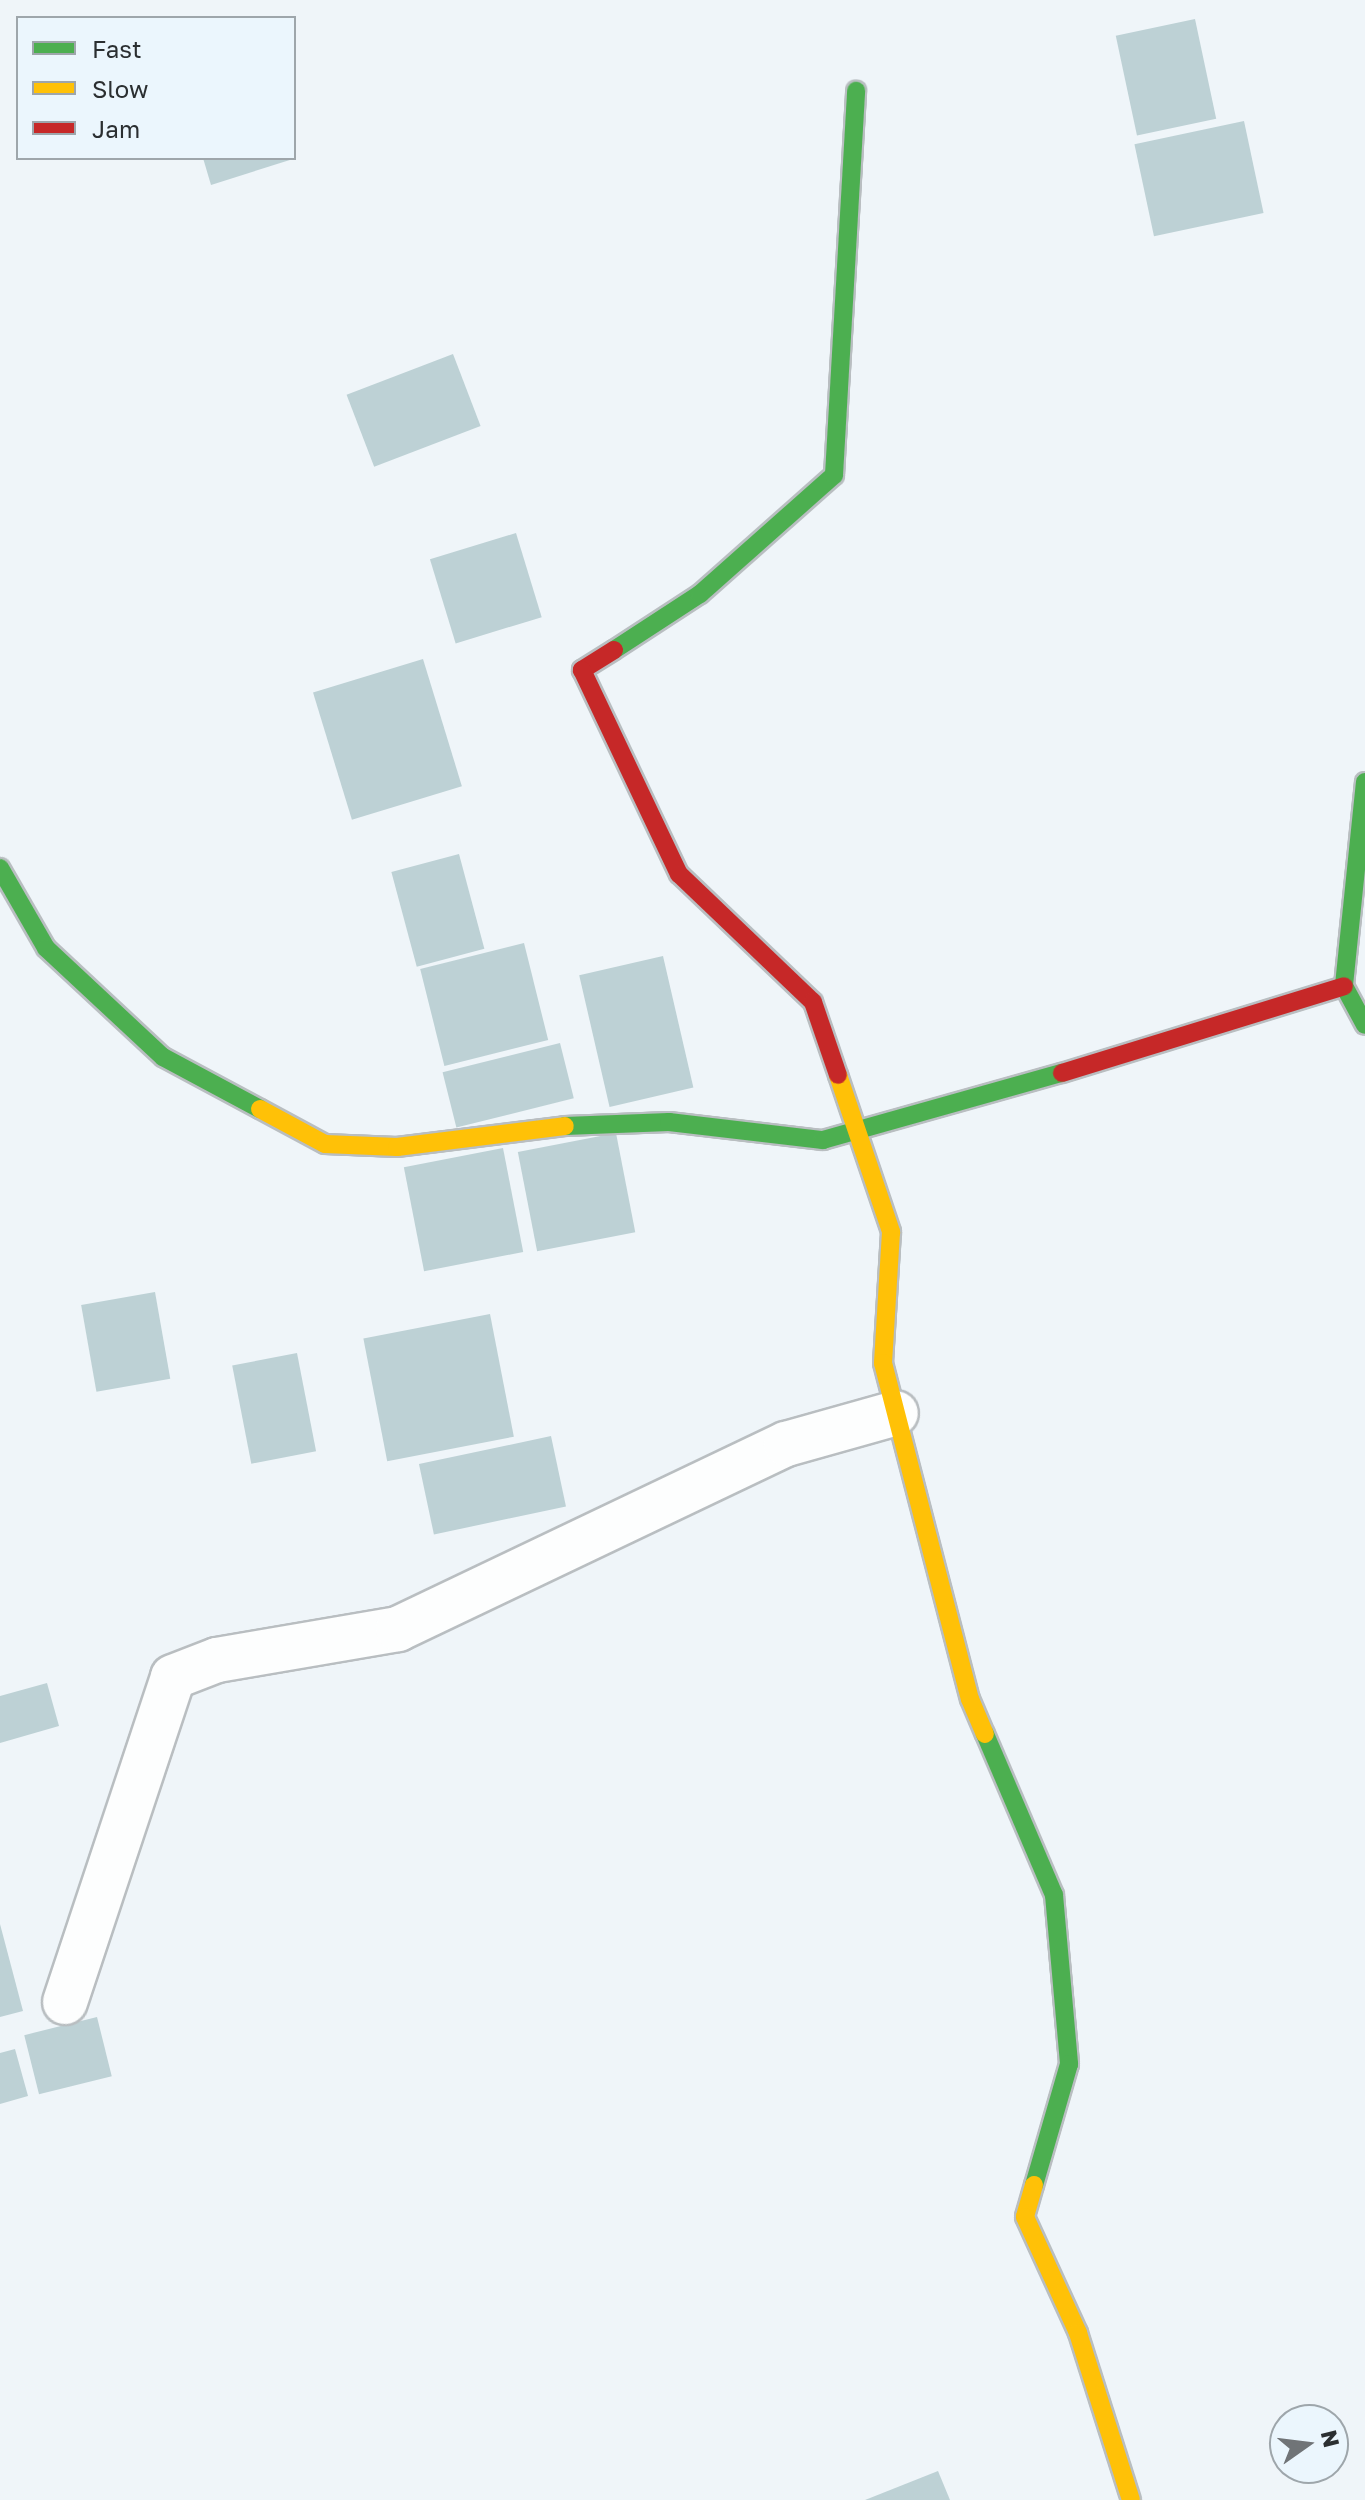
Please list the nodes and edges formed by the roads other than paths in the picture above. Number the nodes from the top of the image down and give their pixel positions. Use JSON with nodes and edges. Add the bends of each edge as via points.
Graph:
{"nodes":[{"id":1,"x":856,"y":91,"type":"dead end"},
{"id":2,"x":1365,"y":782,"type":"edge"},
{"id":3,"x":0,"y":868,"type":"edge"},
{"id":4,"x":1344,"y":986,"type":"junction"},
{"id":5,"x":1365,"y":1025,"type":"edge"},
{"id":6,"x":858,"y":1131,"type":"junction"},
{"id":7,"x":896,"y":1413,"type":"junction"},
{"id":8,"x":65,"y":2002,"type":"dead end"},
{"id":9,"x":1131,"y":2500,"type":"edge"}],
"edges":[{"from":1,"to":6,"type":"street","via":[[834,475],[700,594],[582,670],[679,874],[813,1002]]},
{"from":2,"to":4,"type":"street"},
{"from":3,"to":6,"type":"street","via":[[46,948],[163,1057],[325,1144],[397,1147],[576,1125],[669,1122],[823,1140]]},
{"from":4,"to":5,"type":"street"},
{"from":4,"to":6,"type":"street"},
{"from":6,"to":7,"type":"street","via":[[891,1232],[883,1363]]},
{"from":7,"to":8,"type":"street","via":[[786,1444],[398,1629],[217,1660],[173,1677]]},
{"from":7,"to":9,"type":"street","via":[[970,1699],[1054,1895],[1069,2064],[1025,2217],[1078,2333]]}]}
